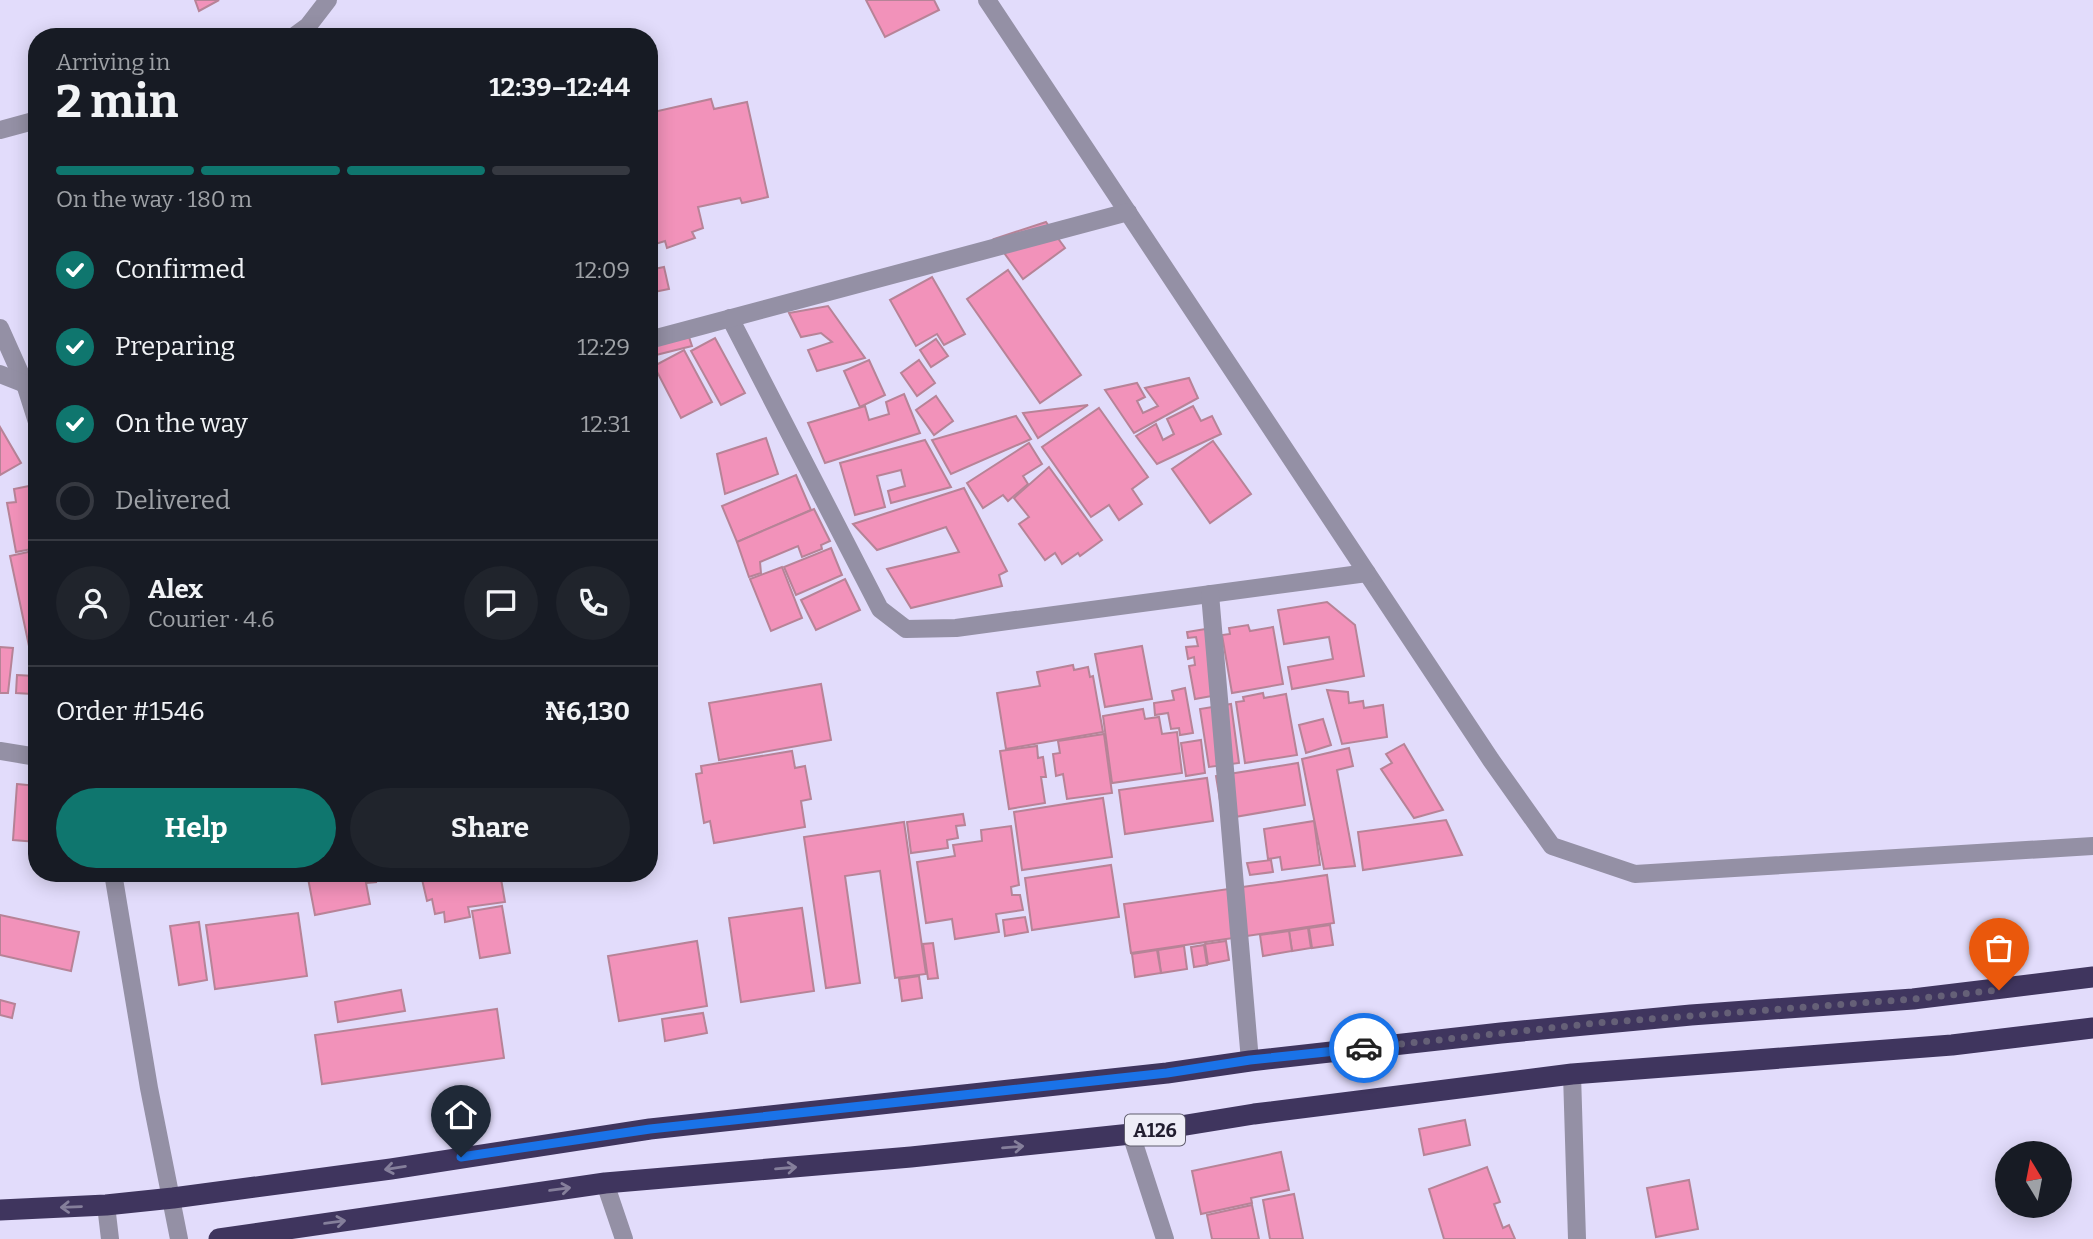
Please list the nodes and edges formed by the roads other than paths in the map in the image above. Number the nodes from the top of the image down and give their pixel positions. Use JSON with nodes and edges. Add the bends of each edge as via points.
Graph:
{"nodes":[{"id":1,"x":328,"y":0,"type":"edge"},
{"id":2,"x":987,"y":0,"type":"edge"},
{"id":3,"x":305,"y":28,"type":"edge"},
{"id":4,"x":28,"y":122,"type":"edge"},
{"id":5,"x":0,"y":130,"type":"edge"},
{"id":6,"x":1128,"y":212,"type":"junction"},
{"id":7,"x":730,"y":318,"type":"junction"},
{"id":8,"x":0,"y":328,"type":"edge"},
{"id":9,"x":658,"y":338,"type":"edge"},
{"id":10,"x":0,"y":374,"type":"edge"},
{"id":11,"x":25,"y":384,"type":"junction"},
{"id":12,"x":28,"y":394,"type":"edge"},
{"id":13,"x":1367,"y":573,"type":"junction"},
{"id":14,"x":1210,"y":594,"type":"junction"},
{"id":15,"x":0,"y":751,"type":"edge"},
{"id":16,"x":28,"y":756,"type":"edge"},
{"id":17,"x":2093,"y":846,"type":"edge"},
{"id":18,"x":115,"y":882,"type":"edge"},
{"id":19,"x":2093,"y":977,"type":"edge"},
{"id":20,"x":2093,"y":1028,"type":"edge"},
{"id":21,"x":1250,"y":1060,"type":"junction"},
{"id":22,"x":1572,"y":1074,"type":"junction"},
{"id":23,"x":1131,"y":1135,"type":"junction"},
{"id":24,"x":605,"y":1183,"type":"junction"},
{"id":25,"x":173,"y":1198,"type":"junction"},
{"id":26,"x":106,"y":1205,"type":"junction"},
{"id":27,"x":0,"y":1210,"type":"edge"},
{"id":28,"x":110,"y":1239,"type":"edge"},
{"id":29,"x":179,"y":1239,"type":"edge"},
{"id":30,"x":219,"y":1239,"type":"edge"},
{"id":31,"x":624,"y":1239,"type":"edge"},
{"id":32,"x":1165,"y":1239,"type":"edge"},
{"id":33,"x":1577,"y":1239,"type":"edge"}],
"edges":[{"from":1,"to":3,"type":"street"},
{"from":2,"to":6,"type":"street"},
{"from":4,"to":5,"type":"street"},
{"from":6,"to":7,"type":"street"},
{"from":6,"to":13,"type":"street"},
{"from":7,"to":9,"type":"street"},
{"from":7,"to":14,"type":"street","via":[[880,609],[906,629],[956,628]]},
{"from":8,"to":11,"type":"street"},
{"from":10,"to":11,"type":"street"},
{"from":11,"to":12,"type":"street"},
{"from":13,"to":14,"type":"street"},
{"from":13,"to":17,"type":"street","via":[[1552,846],[1635,874]]},
{"from":14,"to":21,"type":"street"},
{"from":15,"to":16,"type":"street"},
{"from":18,"to":25,"type":"street","via":[[149,1088]]},
{"from":19,"to":21,"type":"highway","via":[[1937,996],[1597,1023]]},
{"from":20,"to":22,"type":"highway","number":"A126","via":[[1952,1045]]},
{"from":21,"to":25,"type":"highway","one_way":true,"via":[[650,1129]]},
{"from":22,"to":23,"type":"highway","number":"A126","via":[[1254,1114]]},
{"from":22,"to":33,"type":"street"},
{"from":24,"to":23,"type":"highway","number":"A126","one_way":true},
{"from":23,"to":32,"type":"street"},
{"from":30,"to":24,"type":"highway","number":"A126","one_way":true},
{"from":24,"to":31,"type":"street"},
{"from":25,"to":26,"type":"highway"},
{"from":25,"to":29,"type":"street"},
{"from":26,"to":27,"type":"highway","one_way":true},
{"from":26,"to":28,"type":"street"}]}
